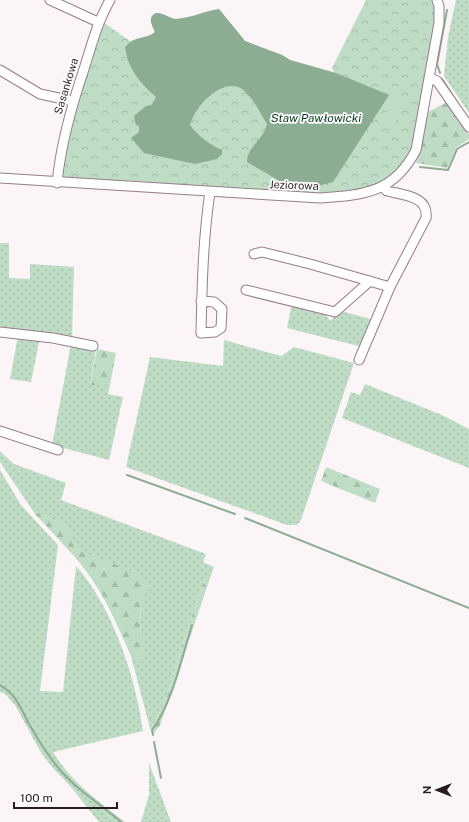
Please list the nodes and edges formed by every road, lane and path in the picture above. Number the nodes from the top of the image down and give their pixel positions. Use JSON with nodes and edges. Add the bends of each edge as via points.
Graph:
{"nodes":[{"id":1,"x":50,"y":0,"type":"edge"},
{"id":2,"x":110,"y":0,"type":"edge"},
{"id":3,"x":437,"y":0,"type":"edge"},
{"id":4,"x":98,"y":22,"type":"junction"},
{"id":5,"x":0,"y":70,"type":"edge"},
{"id":6,"x":430,"y":78,"type":"junction"},
{"id":7,"x":74,"y":101,"type":"junction"},
{"id":8,"x":469,"y":127,"type":"edge"},
{"id":9,"x":0,"y":178,"type":"edge"},
{"id":10,"x":57,"y":183,"type":"junction"},
{"id":11,"x":383,"y":187,"type":"junction"},
{"id":12,"x":210,"y":192,"type":"junction"},
{"id":13,"x":254,"y":254,"type":"dead end"},
{"id":14,"x":370,"y":281,"type":"junction"},
{"id":15,"x":390,"y":287,"type":"junction"},
{"id":16,"x":246,"y":290,"type":"dead end"},
{"id":17,"x":201,"y":301,"type":"dead end"},
{"id":18,"x":0,"y":332,"type":"edge"},
{"id":19,"x":93,"y":346,"type":"dead end"},
{"id":20,"x":359,"y":360,"type":"dead end"},
{"id":21,"x":0,"y":430,"type":"edge"},
{"id":22,"x":58,"y":450,"type":"dead end"}],
"edges":[{"from":1,"to":4,"type":"street"},
{"from":2,"to":4,"type":"street","name":"Sasankowa"},
{"from":3,"to":6,"type":"street","name":"Jeziorowa","via":[[440,11]]},
{"from":4,"to":7,"type":"street","name":"Sasankowa"},
{"from":5,"to":7,"type":"street","via":[[40,94]]},
{"from":6,"to":8,"type":"street","via":[[437,81]]},
{"from":6,"to":11,"type":"street","name":"Jeziorowa","via":[[416,150],[406,168]]},
{"from":7,"to":10,"type":"street","name":"Sasankowa","via":[[62,145]]},
{"from":9,"to":10,"type":"street","name":"Jeziorowa"},
{"from":10,"to":12,"type":"street","name":"Jeziorowa"},
{"from":11,"to":12,"type":"street","name":"Jeziorowa","via":[[320,198]]},
{"from":11,"to":15,"type":"street","via":[[387,191],[422,201],[427,212]]},
{"from":12,"to":17,"type":"street","via":[[205,226]]},
{"from":13,"to":14,"type":"street","via":[[262,252]]},
{"from":14,"to":15,"type":"street"},
{"from":14,"to":16,"type":"street","via":[[335,312]]},
{"from":15,"to":20,"type":"street"},
{"from":18,"to":19,"type":"street"},
{"from":21,"to":22,"type":"street"}]}
